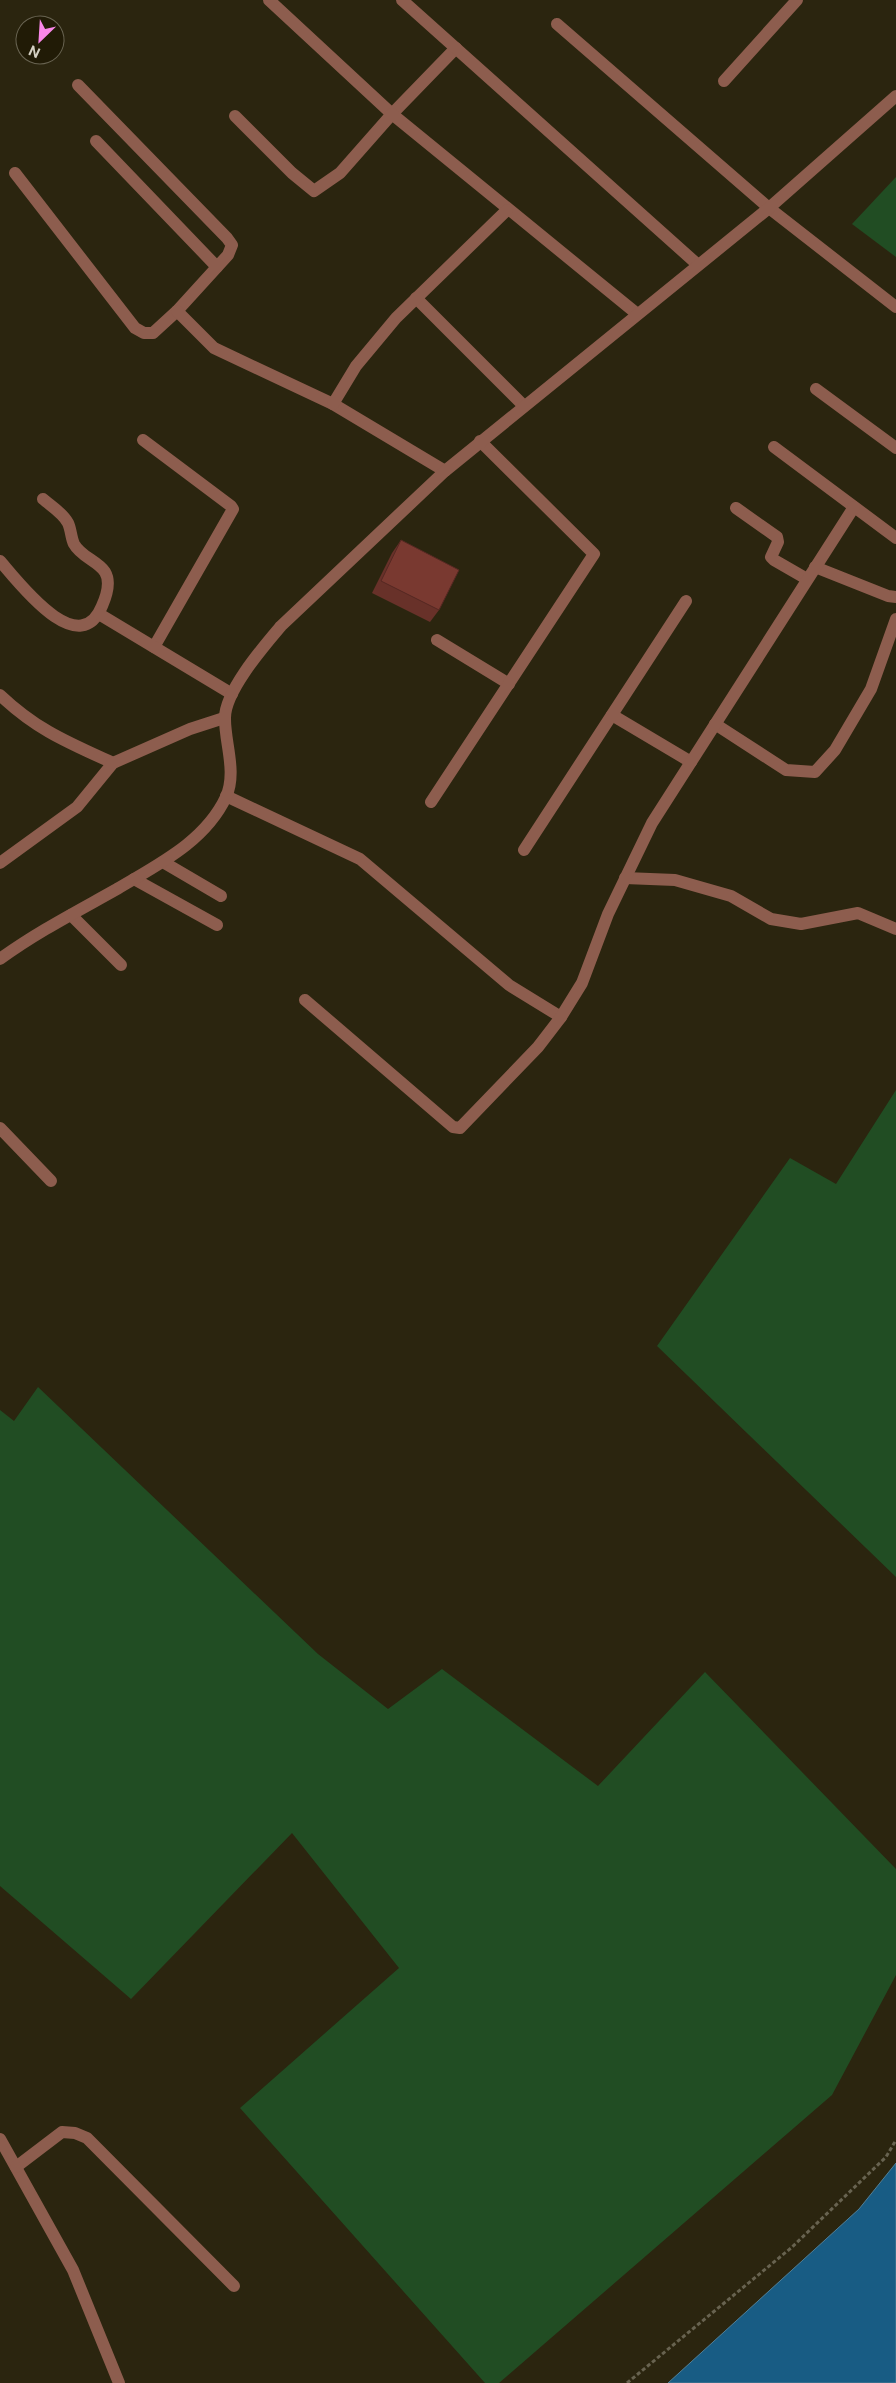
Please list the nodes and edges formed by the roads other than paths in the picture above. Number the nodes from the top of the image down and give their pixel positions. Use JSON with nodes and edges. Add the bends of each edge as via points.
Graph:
{"nodes":[{"id":1,"x":269,"y":0,"type":"edge"},
{"id":2,"x":402,"y":0,"type":"edge"},
{"id":3,"x":797,"y":0,"type":"edge"},
{"id":4,"x":557,"y":24,"type":"dead end"},
{"id":5,"x":456,"y":48,"type":"junction"},
{"id":6,"x":724,"y":81,"type":"dead end"},
{"id":7,"x":78,"y":85,"type":"dead end"},
{"id":8,"x":896,"y":96,"type":"edge"},
{"id":9,"x":392,"y":114,"type":"junction"},
{"id":10,"x":235,"y":116,"type":"dead end"},
{"id":11,"x":96,"y":141,"type":"dead end"},
{"id":12,"x":14,"y":173,"type":"dead end"},
{"id":13,"x":769,"y":208,"type":"junction"},
{"id":14,"x":507,"y":210,"type":"junction"},
{"id":15,"x":697,"y":264,"type":"junction"},
{"id":16,"x":217,"y":267,"type":"junction"},
{"id":17,"x":416,"y":298,"type":"junction"},
{"id":18,"x":896,"y":307,"type":"edge"},
{"id":19,"x":177,"y":311,"type":"junction"},
{"id":20,"x":636,"y":313,"type":"junction"},
{"id":21,"x":816,"y":389,"type":"dead end"},
{"id":22,"x":333,"y":404,"type":"junction"},
{"id":23,"x":523,"y":405,"type":"junction"},
{"id":24,"x":143,"y":440,"type":"dead end"},
{"id":25,"x":480,"y":441,"type":"junction"},
{"id":26,"x":774,"y":447,"type":"dead end"},
{"id":27,"x":896,"y":448,"type":"edge"},
{"id":28,"x":445,"y":470,"type":"junction"},
{"id":29,"x":43,"y":499,"type":"dead end"},
{"id":30,"x":854,"y":506,"type":"junction"},
{"id":31,"x":736,"y":508,"type":"dead end"},
{"id":32,"x":896,"y":538,"type":"edge"},
{"id":33,"x":0,"y":561,"type":"edge"},
{"id":34,"x":815,"y":567,"type":"junction"},
{"id":35,"x":807,"y":579,"type":"junction"},
{"id":36,"x":896,"y":597,"type":"edge"},
{"id":37,"x":686,"y":601,"type":"dead end"},
{"id":38,"x":99,"y":614,"type":"junction"},
{"id":39,"x":896,"y":619,"type":"edge"},
{"id":40,"x":437,"y":640,"type":"dead end"},
{"id":41,"x":154,"y":647,"type":"junction"},
{"id":42,"x":509,"y":684,"type":"junction"},
{"id":43,"x":232,"y":694,"type":"junction"},
{"id":44,"x":0,"y":695,"type":"edge"},
{"id":45,"x":612,"y":715,"type":"junction"},
{"id":46,"x":224,"y":718,"type":"junction"},
{"id":47,"x":715,"y":724,"type":"junction"},
{"id":48,"x":691,"y":762,"type":"junction"},
{"id":49,"x":112,"y":763,"type":"junction"},
{"id":50,"x":226,"y":796,"type":"junction"},
{"id":51,"x":431,"y":802,"type":"dead end"},
{"id":52,"x":524,"y":850,"type":"dead end"},
{"id":53,"x":163,"y":862,"type":"junction"},
{"id":54,"x":0,"y":863,"type":"edge"},
{"id":55,"x":624,"y":878,"type":"junction"},
{"id":56,"x":134,"y":879,"type":"junction"},
{"id":57,"x":222,"y":896,"type":"dead end"},
{"id":58,"x":71,"y":915,"type":"junction"},
{"id":59,"x":217,"y":925,"type":"dead end"},
{"id":60,"x":896,"y":929,"type":"edge"},
{"id":61,"x":0,"y":960,"type":"edge"},
{"id":62,"x":122,"y":965,"type":"dead end"},
{"id":63,"x":305,"y":1000,"type":"dead end"},
{"id":64,"x":561,"y":1017,"type":"junction"},
{"id":65,"x":0,"y":1128,"type":"edge"},
{"id":66,"x":50,"y":1181,"type":"dead end"},
{"id":67,"x":0,"y":2140,"type":"edge"},
{"id":68,"x":16,"y":2167,"type":"junction"},
{"id":69,"x":234,"y":2286,"type":"dead end"},
{"id":70,"x":119,"y":2383,"type":"edge"}],
"edges":[{"from":1,"to":9,"type":"street"},
{"from":2,"to":5,"type":"street"},
{"from":3,"to":6,"type":"street"},
{"from":4,"to":13,"type":"street"},
{"from":5,"to":9,"type":"street"},
{"from":5,"to":15,"type":"street"},
{"from":7,"to":16,"type":"street","via":[[227,238],[232,250]]},
{"from":8,"to":13,"type":"street"},
{"from":9,"to":10,"type":"street","via":[[340,173],[314,191]]},
{"from":9,"to":14,"type":"street"},
{"from":11,"to":16,"type":"street"},
{"from":12,"to":19,"type":"street","via":[[135,328],[153,333]]},
{"from":13,"to":15,"type":"street"},
{"from":13,"to":18,"type":"street"},
{"from":14,"to":17,"type":"street"},
{"from":14,"to":20,"type":"street"},
{"from":15,"to":20,"type":"street"},
{"from":16,"to":19,"type":"street"},
{"from":17,"to":22,"type":"street","via":[[356,366]]},
{"from":17,"to":23,"type":"street"},
{"from":19,"to":22,"type":"street","via":[[214,348]]},
{"from":20,"to":23,"type":"street"},
{"from":21,"to":27,"type":"street"},
{"from":22,"to":28,"type":"street"},
{"from":23,"to":25,"type":"street"},
{"from":24,"to":41,"type":"street","via":[[233,509]]},
{"from":25,"to":28,"type":"street"},
{"from":25,"to":42,"type":"street","via":[[594,554]]},
{"from":26,"to":30,"type":"street"},
{"from":28,"to":43,"type":"street","via":[[281,626]]},
{"from":29,"to":38,"type":"street","via":[[65,519],[75,546],[105,573],[108,587]]},
{"from":30,"to":32,"type":"street"},
{"from":30,"to":34,"type":"street"},
{"from":31,"to":35,"type":"street","via":[[777,537],[771,557],[774,560]]},
{"from":33,"to":38,"type":"street","via":[[29,595],[65,623],[86,624]]},
{"from":34,"to":35,"type":"street"},
{"from":34,"to":36,"type":"street"},
{"from":35,"to":47,"type":"street"},
{"from":37,"to":45,"type":"street"},
{"from":38,"to":41,"type":"street"},
{"from":39,"to":47,"type":"street","via":[[871,689],[835,750],[815,772],[786,770]]},
{"from":40,"to":42,"type":"street"},
{"from":41,"to":43,"type":"street"},
{"from":42,"to":51,"type":"street"},
{"from":43,"to":46,"type":"street"},
{"from":44,"to":49,"type":"street","via":[[42,729]]},
{"from":45,"to":48,"type":"street"},
{"from":45,"to":52,"type":"street"},
{"from":46,"to":49,"type":"street"},
{"from":46,"to":50,"type":"street","via":[[230,769]]},
{"from":47,"to":48,"type":"street"},
{"from":48,"to":55,"type":"street","via":[[652,823]]},
{"from":49,"to":54,"type":"street","via":[[77,807]]},
{"from":50,"to":53,"type":"street","via":[[198,835]]},
{"from":50,"to":64,"type":"street","via":[[360,859],[509,985]]},
{"from":53,"to":56,"type":"street"},
{"from":53,"to":57,"type":"street"},
{"from":55,"to":60,"type":"street","via":[[675,880],[731,896],[771,919],[801,924],[858,913]]},
{"from":55,"to":64,"type":"street","via":[[582,982]]},
{"from":56,"to":58,"type":"street"},
{"from":56,"to":59,"type":"street"},
{"from":58,"to":61,"type":"street"},
{"from":58,"to":62,"type":"street"},
{"from":63,"to":64,"type":"street","via":[[457,1128],[501,1088]]},
{"from":65,"to":66,"type":"street"},
{"from":67,"to":68,"type":"street"},
{"from":68,"to":69,"type":"street","via":[[62,2132],[87,2138]]},
{"from":68,"to":70,"type":"street","via":[[73,2270]]}]}
